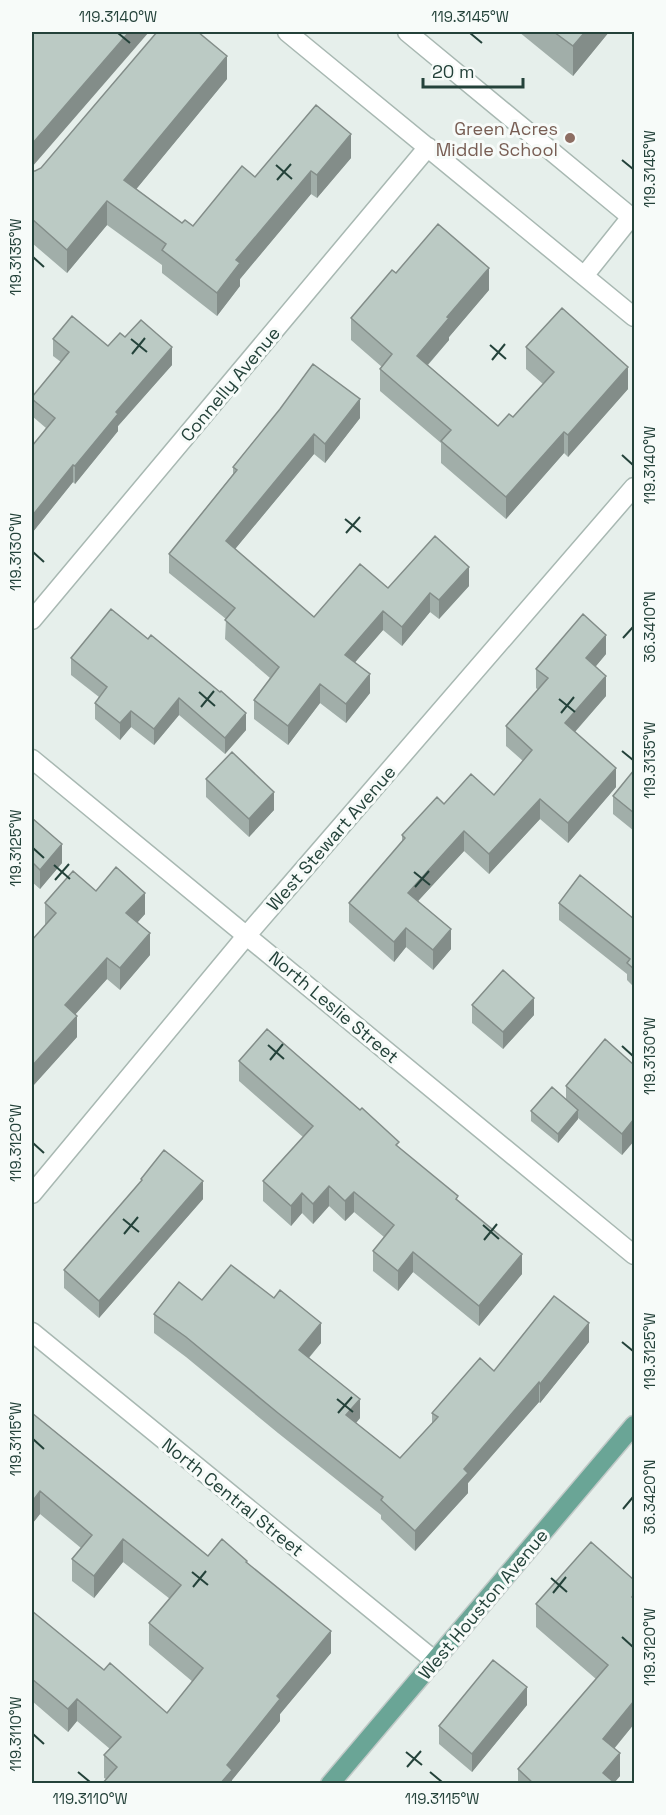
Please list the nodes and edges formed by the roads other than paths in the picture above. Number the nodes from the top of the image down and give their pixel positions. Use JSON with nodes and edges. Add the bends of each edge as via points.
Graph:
{"nodes":[{"id":1,"x":287,"y":32,"type":"edge"},
{"id":2,"x":407,"y":32,"type":"edge"},
{"id":3,"x":428,"y":147,"type":"junction"},
{"id":4,"x":584,"y":276,"type":"junction"},
{"id":5,"x":634,"y":317,"type":"edge"},
{"id":6,"x":634,"y":487,"type":"edge"},
{"id":7,"x":32,"y":620,"type":"edge"},
{"id":8,"x":32,"y":759,"type":"edge"},
{"id":9,"x":247,"y":935,"type":"junction"},
{"id":10,"x":32,"y":1194,"type":"edge"},
{"id":11,"x":634,"y":1255,"type":"edge"},
{"id":12,"x":32,"y":1332,"type":"edge"},
{"id":13,"x":634,"y":1425,"type":"edge"},
{"id":14,"x":435,"y":1661,"type":"junction"},
{"id":15,"x":330,"y":1784,"type":"edge"}],
"edges":[{"from":1,"to":3,"type":"street"},
{"from":2,"to":4,"type":"street","via":[[631,217]]},
{"from":3,"to":4,"type":"street"},
{"from":3,"to":7,"type":"street","name":"Connelly Avenue"},
{"from":4,"to":5,"type":"street"},
{"from":6,"to":9,"type":"street","name":"West Stewart Avenue"},
{"from":8,"to":9,"type":"street","name":"North Leslie Street"},
{"from":9,"to":10,"type":"street","name":"West Stewart Avenue"},
{"from":9,"to":11,"type":"street","name":"North Leslie Street"},
{"from":12,"to":14,"type":"street","name":"North Central Street"},
{"from":13,"to":14,"type":"main road","name":"West Houston Avenue"},
{"from":14,"to":15,"type":"main road","name":"West Houston Avenue"}]}
